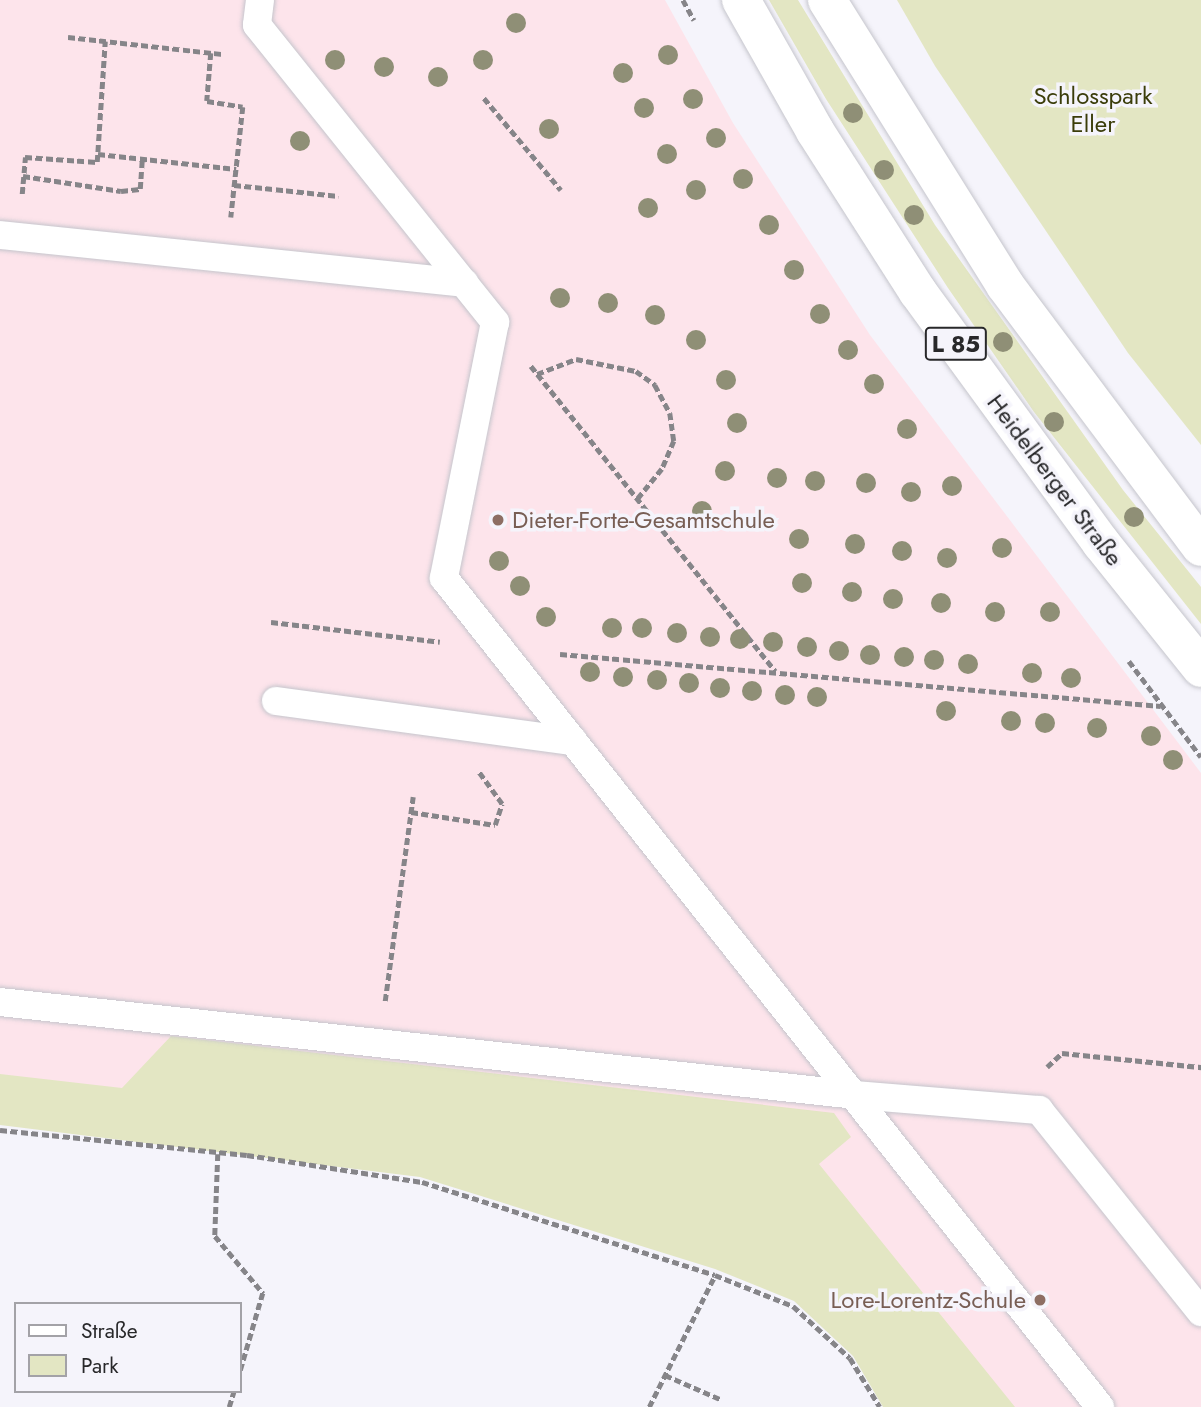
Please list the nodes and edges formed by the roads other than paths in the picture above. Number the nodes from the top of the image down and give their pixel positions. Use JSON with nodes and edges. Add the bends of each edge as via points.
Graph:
{"nodes":[{"id":1,"x":260,"y":0,"type":"edge"},
{"id":2,"x":741,"y":0,"type":"edge"},
{"id":3,"x":827,"y":0,"type":"edge"},
{"id":4,"x":0,"y":235,"type":"edge"},
{"id":5,"x":464,"y":283,"type":"junction"},
{"id":6,"x":1201,"y":547,"type":"edge"},
{"id":7,"x":1201,"y":668,"type":"edge"},
{"id":8,"x":276,"y":701,"type":"dead end"},
{"id":9,"x":573,"y":741,"type":"junction"},
{"id":10,"x":0,"y":1002,"type":"edge"},
{"id":11,"x":856,"y":1095,"type":"junction"},
{"id":12,"x":1201,"y":1312,"type":"edge"},
{"id":13,"x":1100,"y":1407,"type":"edge"}],
"edges":[{"from":1,"to":5,"type":"lane","via":[[257,25]]},
{"from":2,"to":7,"type":"main road","name":"Heidelberger Straße","number":"L 85","via":[[815,131],[918,292],[1101,543]]},
{"from":3,"to":6,"type":"main road","via":[[1005,285],[1106,426]]},
{"from":4,"to":5,"type":"lane"},
{"from":5,"to":9,"type":"lane","via":[[495,322],[444,578]]},
{"from":8,"to":9,"type":"lane"},
{"from":9,"to":11,"type":"lane"},
{"from":10,"to":11,"type":"lane"},
{"from":11,"to":12,"type":"lane","via":[[1039,1110]]},
{"from":11,"to":13,"type":"lane"}]}
